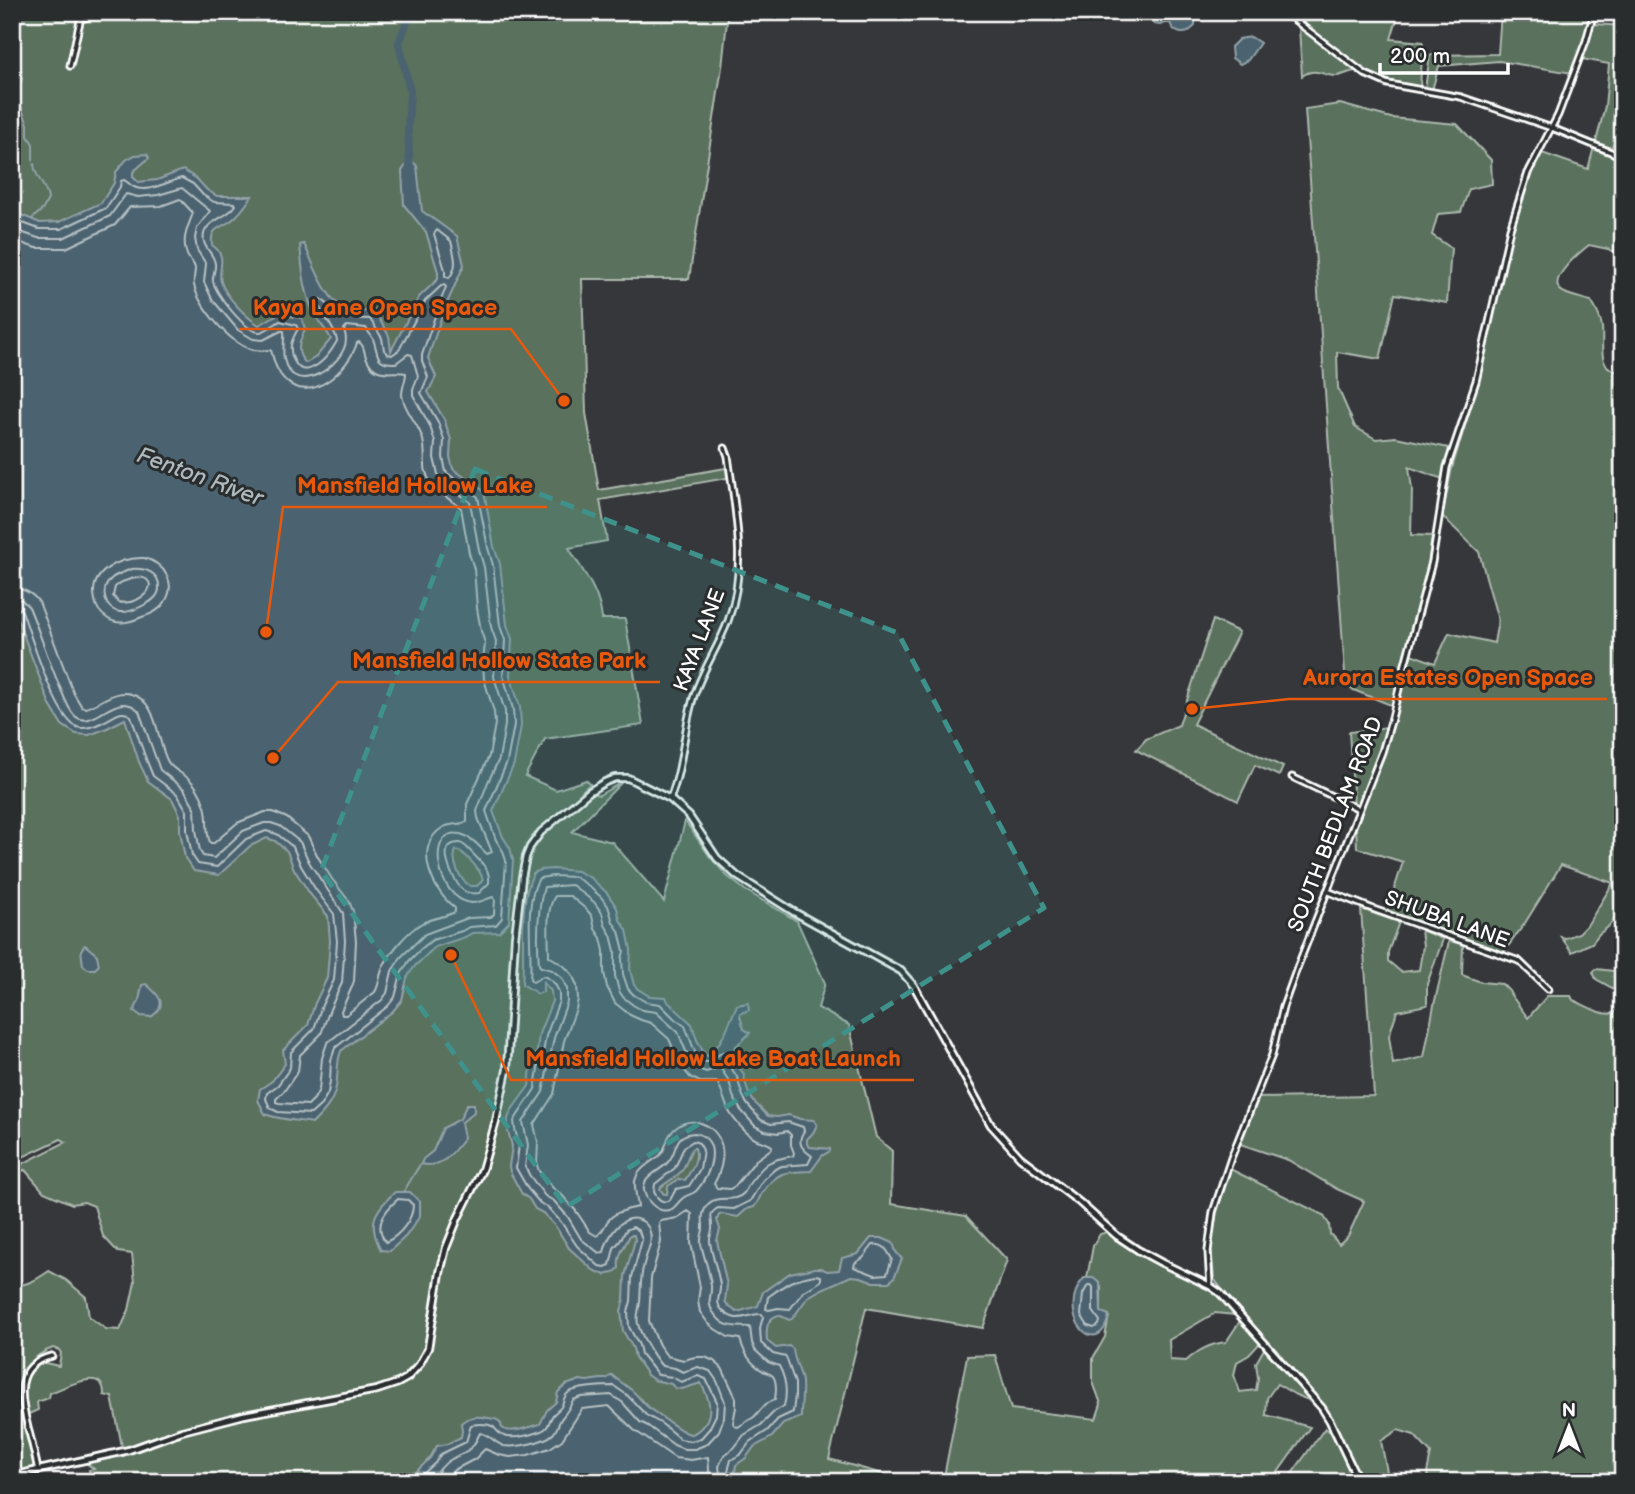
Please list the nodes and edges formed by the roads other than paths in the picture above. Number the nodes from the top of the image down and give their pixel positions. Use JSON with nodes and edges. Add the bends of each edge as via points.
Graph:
{"nodes":[{"id":1,"x":82,"y":12,"type":"edge"},
{"id":2,"x":106,"y":12,"type":"edge"},
{"id":3,"x":1284,"y":12,"type":"edge"},
{"id":4,"x":1594,"y":12,"type":"edge"},
{"id":5,"x":81,"y":19,"type":"junction"},
{"id":6,"x":70,"y":66,"type":"dead end"},
{"id":7,"x":1552,"y":128,"type":"junction"},
{"id":8,"x":1623,"y":157,"type":"edge"},
{"id":9,"x":725,"y":448,"type":"dead end"},
{"id":10,"x":1292,"y":777,"type":"dead end"},
{"id":11,"x":670,"y":799,"type":"junction"},
{"id":12,"x":1359,"y":809,"type":"junction"},
{"id":13,"x":1327,"y":891,"type":"junction"},
{"id":14,"x":1548,"y":989,"type":"dead end"},
{"id":15,"x":1210,"y":1286,"type":"junction"},
{"id":16,"x":52,"y":1356,"type":"dead end"},
{"id":17,"x":38,"y":1471,"type":"junction"},
{"id":18,"x":12,"y":1476,"type":"edge"},
{"id":19,"x":1359,"y":1482,"type":"edge"}],
"edges":[{"from":1,"to":5,"type":"street"},
{"from":2,"to":5,"type":"street"},
{"from":3,"to":7,"type":"street","via":[[1365,74],[1388,84],[1461,97]]},
{"from":4,"to":7,"type":"street","name":"SOUTH BEDLAM ROAD"},
{"from":5,"to":6,"type":"street"},
{"from":7,"to":8,"type":"street"},
{"from":7,"to":12,"type":"street","name":"SOUTH BEDLAM ROAD","via":[[1528,173],[1510,229],[1476,381],[1447,467],[1432,562],[1392,718]]},
{"from":9,"to":11,"type":"street","name":"KAYA LANE","via":[[738,539],[735,596],[693,698]]},
{"from":10,"to":12,"type":"street"},
{"from":11,"to":15,"type":"street","via":[[737,876],[901,971],[915,986],[991,1125],[1020,1157],[1117,1236]]},
{"from":11,"to":17,"type":"street","via":[[628,778],[615,778],[590,791],[530,847],[524,862],[506,1070],[496,1121],[482,1170],[448,1241],[431,1339],[414,1372],[377,1390],[244,1415],[130,1450]]},
{"from":12,"to":13,"type":"street","name":"SOUTH BEDLAM ROAD"},
{"from":13,"to":14,"type":"street","name":"SHUBA LANE","via":[[1519,961]]},
{"from":13,"to":15,"type":"street","name":"SOUTH BEDLAM ROAD","via":[[1213,1212]]},
{"from":15,"to":19,"type":"street","via":[[1322,1408]]},
{"from":16,"to":17,"type":"street","via":[[31,1365],[22,1390]]},
{"from":17,"to":18,"type":"street"}]}
